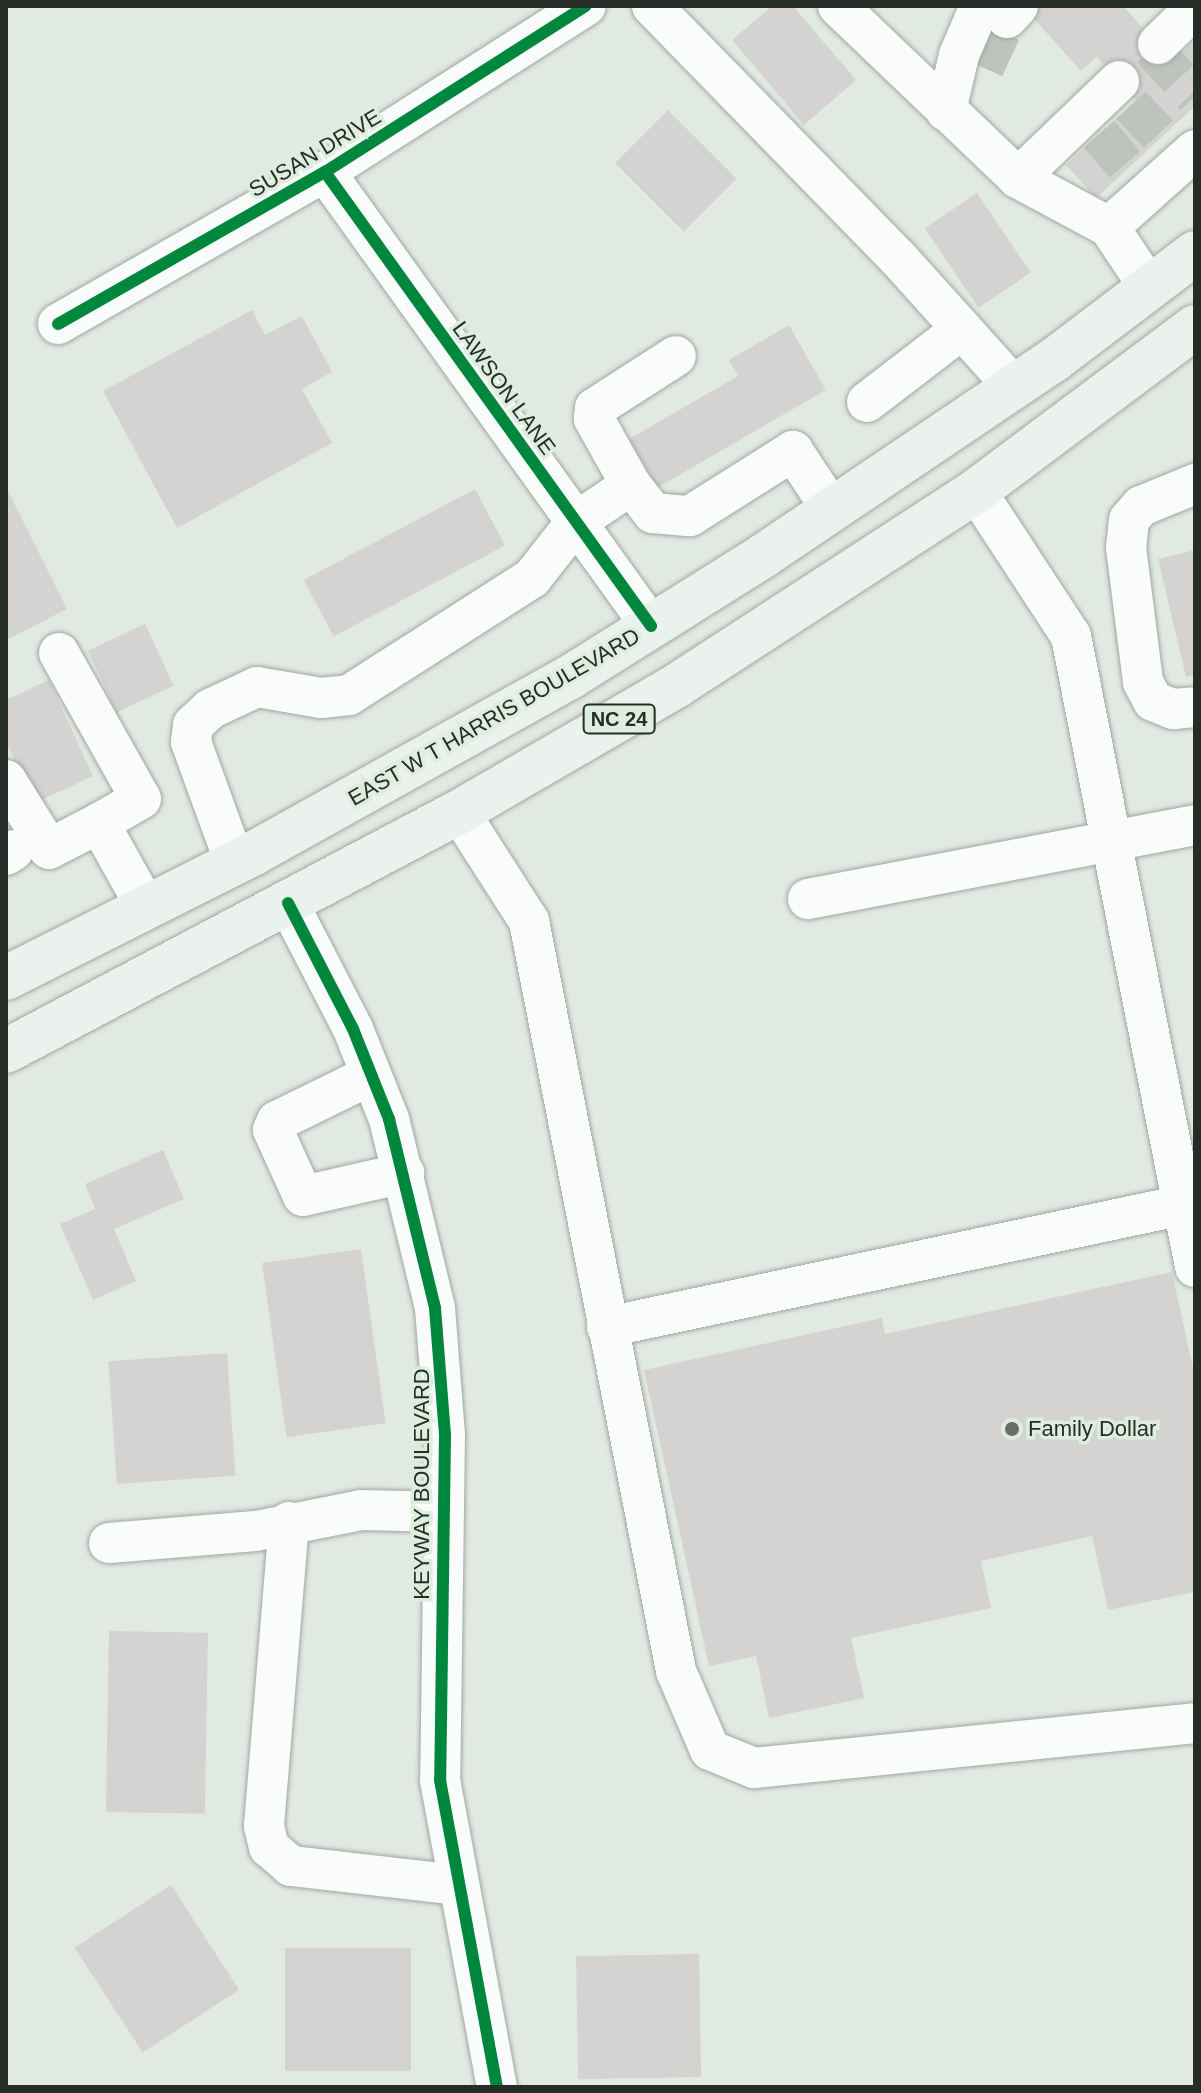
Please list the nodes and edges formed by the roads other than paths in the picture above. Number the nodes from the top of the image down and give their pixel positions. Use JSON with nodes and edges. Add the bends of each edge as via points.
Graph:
{"nodes":[{"id":1,"x":586,"y":6,"type":"edge"},
{"id":2,"x":652,"y":6,"type":"edge"},
{"id":3,"x":838,"y":6,"type":"edge"},
{"id":4,"x":1002,"y":10,"type":"edge"},
{"id":5,"x":1194,"y":11,"type":"edge"},
{"id":6,"x":1158,"y":44,"type":"dead end"},
{"id":7,"x":984,"y":68,"type":"tunnel mouth"},
{"id":8,"x":1121,"y":91,"type":"dead end"},
{"id":9,"x":957,"y":122,"type":"junction"},
{"id":10,"x":1180,"y":149,"type":"edge"},
{"id":11,"x":325,"y":172,"type":"junction"},
{"id":12,"x":1018,"y":178,"type":"junction"},
{"id":13,"x":1109,"y":227,"type":"junction"},
{"id":14,"x":1195,"y":253,"type":"edge"},
{"id":15,"x":1149,"y":287,"type":"junction"},
{"id":16,"x":58,"y":324,"type":"dead end"},
{"id":17,"x":1195,"y":327,"type":"edge"},
{"id":18,"x":962,"y":329,"type":"junction"},
{"id":19,"x":676,"y":356,"type":"dead end"},
{"id":20,"x":1014,"y":387,"type":"junction"},
{"id":21,"x":867,"y":402,"type":"dead end"},
{"id":22,"x":1195,"y":484,"type":"edge"},
{"id":23,"x":631,"y":485,"type":"junction"},
{"id":24,"x":976,"y":491,"type":"junction"},
{"id":25,"x":832,"y":510,"type":"junction"},
{"id":26,"x":576,"y":522,"type":"junction"},
{"id":27,"x":651,"y":626,"type":"junction"},
{"id":28,"x":59,"y":653,"type":"dead end"},
{"id":29,"x":1195,"y":707,"type":"edge"},
{"id":30,"x":6,"y":780,"type":"edge"},
{"id":31,"x":459,"y":812,"type":"junction"},
{"id":32,"x":99,"y":823,"type":"junction"},
{"id":33,"x":1195,"y":825,"type":"edge"},
{"id":34,"x":1112,"y":842,"type":"junction"},
{"id":35,"x":235,"y":863,"type":"junction"},
{"id":36,"x":808,"y":899,"type":"dead end"},
{"id":37,"x":288,"y":903,"type":"junction"},
{"id":38,"x":146,"y":907,"type":"junction"},
{"id":39,"x":6,"y":978,"type":"edge"},
{"id":40,"x":6,"y":1051,"type":"edge"},
{"id":41,"x":371,"y":1075,"type":"junction"},
{"id":42,"x":404,"y":1173,"type":"junction"},
{"id":43,"x":1183,"y":1205,"type":"junction"},
{"id":44,"x":1195,"y":1267,"type":"edge"},
{"id":45,"x":607,"y":1327,"type":"junction"},
{"id":46,"x":444,"y":1512,"type":"junction"},
{"id":47,"x":289,"y":1522,"type":"junction"},
{"id":48,"x":109,"y":1543,"type":"dead end"},
{"id":49,"x":1187,"y":1718,"type":"edge"},
{"id":50,"x":459,"y":1885,"type":"junction"},
{"id":51,"x":497,"y":2087,"type":"edge"}],
"edges":[{"from":1,"to":11,"type":"street","name":"SUSAN DRIVE"},
{"from":2,"to":18,"type":"street"},
{"from":3,"to":9,"type":"street"},
{"from":4,"to":9,"type":"street","via":[[959,55]]},
{"from":5,"to":6,"type":"street"},
{"from":7,"to":9,"type":"street"},
{"from":8,"to":12,"type":"street","via":[[1091,125]]},
{"from":9,"to":12,"type":"street"},
{"from":10,"to":13,"type":"street","via":[[1138,179]]},
{"from":11,"to":16,"type":"street","name":"SUSAN DRIVE"},
{"from":11,"to":26,"type":"street","name":"LAWSON LANE"},
{"from":12,"to":13,"type":"street"},
{"from":13,"to":15,"type":"street"},
{"from":14,"to":15,"type":"main road","name":"EAST W T HARRIS BOULEVARD","number":"NC 24"},
{"from":15,"to":20,"type":"main road","name":"EAST W T HARRIS BOULEVARD","number":"NC 24"},
{"from":17,"to":24,"type":"main road","number":"NC 24"},
{"from":18,"to":20,"type":"street"},
{"from":18,"to":21,"type":"street"},
{"from":19,"to":23,"type":"street","via":[[595,408],[594,419]]},
{"from":20,"to":25,"type":"main road","name":"EAST W T HARRIS BOULEVARD","number":"NC 24"},
{"from":22,"to":29,"type":"street","via":[[1141,506],[1129,520],[1126,547],[1143,682],[1153,701],[1173,709]]},
{"from":23,"to":25,"type":"street","via":[[653,513],[690,516],[793,451]]},
{"from":23,"to":26,"type":"street"},
{"from":24,"to":31,"type":"main road","number":"NC 24","via":[[676,686]]},
{"from":24,"to":34,"type":"street","via":[[1071,636]]},
{"from":25,"to":27,"type":"main road","name":"EAST W T HARRIS BOULEVARD","number":"NC 24"},
{"from":26,"to":27,"type":"street","name":"LAWSON LANE"},
{"from":26,"to":35,"type":"street","via":[[532,578],[349,695],[321,698],[257,687],[210,709],[193,725],[191,742]]},
{"from":27,"to":35,"type":"main road","name":"EAST W T HARRIS BOULEVARD","number":"NC 24","via":[[428,759]]},
{"from":28,"to":32,"type":"street","via":[[141,799]]},
{"from":30,"to":32,"type":"street","via":[[49,849]]},
{"from":31,"to":37,"type":"main road","number":"NC 24"},
{"from":31,"to":45,"type":"street","via":[[529,921]]},
{"from":32,"to":38,"type":"street"},
{"from":33,"to":34,"type":"street"},
{"from":34,"to":36,"type":"street"},
{"from":34,"to":43,"type":"street"},
{"from":35,"to":38,"type":"main road","name":"EAST W T HARRIS BOULEVARD","number":"NC 24"},
{"from":37,"to":40,"type":"main road","number":"NC 24"},
{"from":37,"to":41,"type":"street","name":"KEYWAY BOULEVARD"},
{"from":38,"to":39,"type":"main road","name":"EAST W T HARRIS BOULEVARD","number":"NC 24"},
{"from":41,"to":42,"type":"street","name":"KEYWAY BOULEVARD"},
{"from":41,"to":42,"type":"street","via":[[277,1121],[273,1130],[303,1196]]},
{"from":42,"to":46,"type":"street","name":"KEYWAY BOULEVARD","via":[[424,1248],[442,1367]]},
{"from":43,"to":44,"type":"street"},
{"from":43,"to":45,"type":"street"},
{"from":45,"to":49,"type":"street","via":[[676,1671],[710,1750],[754,1768]]},
{"from":46,"to":47,"type":"street","via":[[361,1510]]},
{"from":46,"to":50,"type":"street","name":"KEYWAY BOULEVARD","via":[[440,1780]]},
{"from":47,"to":48,"type":"street","via":[[243,1533]]},
{"from":47,"to":50,"type":"street","via":[[264,1826],[269,1847],[291,1866]]},
{"from":50,"to":51,"type":"street","name":"KEYWAY BOULEVARD"}]}
